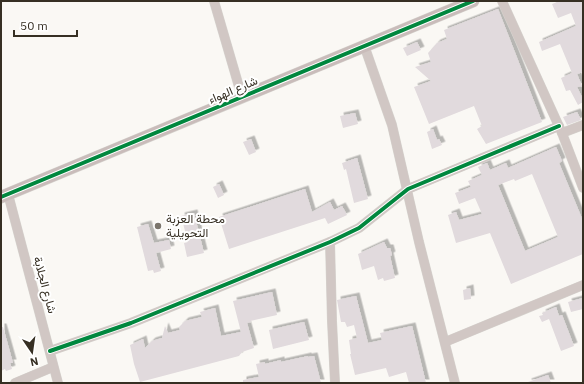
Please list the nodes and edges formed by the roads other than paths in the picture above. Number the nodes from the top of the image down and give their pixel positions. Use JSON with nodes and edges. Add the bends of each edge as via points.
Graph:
{"nodes":[{"id":1,"x":214,"y":1,"type":"edge"},
{"id":2,"x":473,"y":1,"type":"edge"},
{"id":3,"x":502,"y":1,"type":"edge"},
{"id":4,"x":364,"y":45,"type":"junction"},
{"id":5,"x":242,"y":97,"type":"junction"},
{"id":6,"x":583,"y":125,"type":"edge"},
{"id":7,"x":560,"y":130,"type":"junction"},
{"id":8,"x":583,"y":188,"type":"edge"},
{"id":9,"x":408,"y":189,"type":"junction"},
{"id":10,"x":4,"y":195,"type":"edge"},
{"id":11,"x":330,"y":242,"type":"junction"},
{"id":12,"x":583,"y":284,"type":"edge"},
{"id":13,"x":445,"y":342,"type":"junction"},
{"id":14,"x":50,"y":351,"type":"junction"},
{"id":15,"x":53,"y":367,"type":"junction"},
{"id":16,"x":15,"y":383,"type":"edge"},
{"id":17,"x":58,"y":383,"type":"edge"},
{"id":18,"x":335,"y":383,"type":"edge"},
{"id":19,"x":455,"y":383,"type":"edge"}],
"edges":[{"from":1,"to":5,"type":"street"},
{"from":2,"to":4,"type":"street","name":"شارع الهواء"},
{"from":3,"to":7,"type":"street"},
{"from":4,"to":5,"type":"street","name":"شارع الهواء"},
{"from":4,"to":9,"type":"street","via":[[392,125]]},
{"from":5,"to":10,"type":"street","name":"شارع الهواء"},
{"from":6,"to":7,"type":"street"},
{"from":7,"to":8,"type":"street"},
{"from":7,"to":9,"type":"street"},
{"from":9,"to":11,"type":"street","via":[[359,228]]},
{"from":9,"to":13,"type":"street"},
{"from":10,"to":14,"type":"street","name":"شارع الجلابة"},
{"from":11,"to":14,"type":"street","via":[[130,324]]},
{"from":11,"to":18,"type":"street"},
{"from":12,"to":13,"type":"street"},
{"from":13,"to":19,"type":"street"},
{"from":14,"to":15,"type":"street","name":"شارع الجلابة"},
{"from":15,"to":16,"type":"street"},
{"from":15,"to":17,"type":"street","name":"شارع الجلابة"}]}
